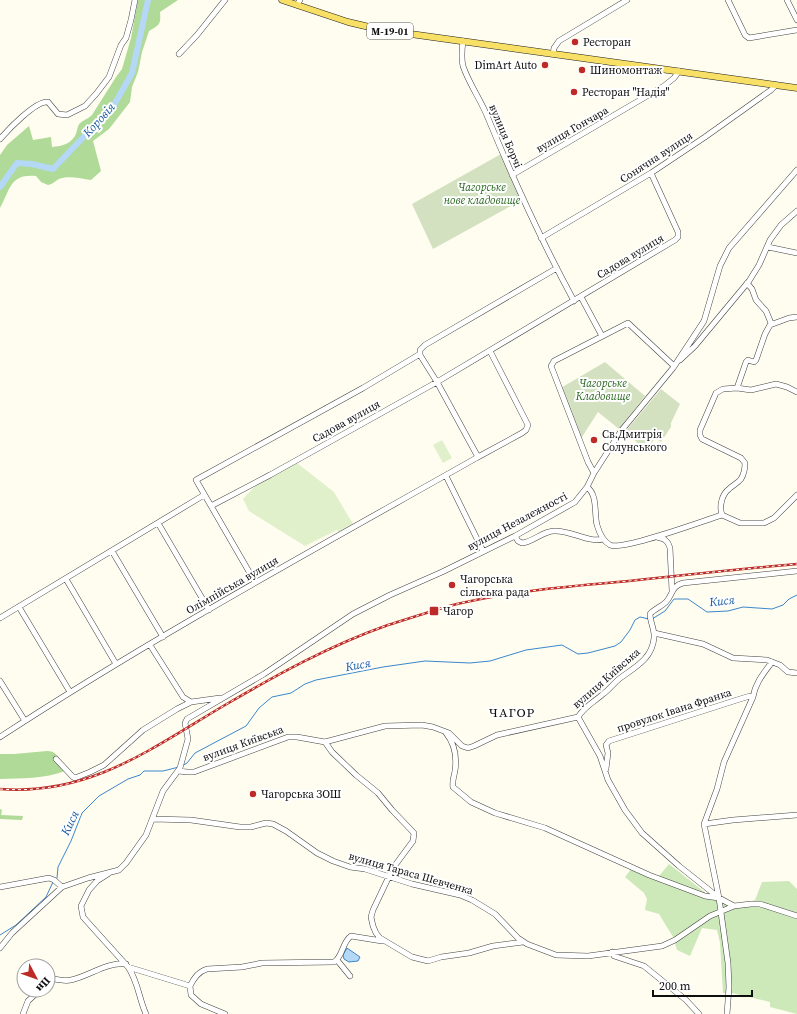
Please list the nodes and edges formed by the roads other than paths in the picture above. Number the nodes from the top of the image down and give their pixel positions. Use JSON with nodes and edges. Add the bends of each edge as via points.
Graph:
{"nodes":[{"id":1,"x":135,"y":0,"type":"edge"},
{"id":2,"x":225,"y":0,"type":"edge"},
{"id":3,"x":282,"y":0,"type":"edge"},
{"id":4,"x":627,"y":0,"type":"edge"},
{"id":5,"x":728,"y":0,"type":"edge"},
{"id":6,"x":787,"y":0,"type":"edge"},
{"id":7,"x":298,"y":2,"type":"edge"},
{"id":8,"x":797,"y":20,"type":"edge"},
{"id":9,"x":797,"y":30,"type":"edge"},
{"id":10,"x":463,"y":41,"type":"junction"},
{"id":11,"x":179,"y":54,"type":"dead end"},
{"id":12,"x":553,"y":54,"type":"junction"},
{"id":13,"x":679,"y":72,"type":"junction"},
{"id":14,"x":776,"y":85,"type":"junction"},
{"id":15,"x":797,"y":88,"type":"edge"},
{"id":16,"x":0,"y":139,"type":"edge"},
{"id":17,"x":797,"y":170,"type":"edge"},
{"id":18,"x":651,"y":173,"type":"junction"},
{"id":19,"x":512,"y":175,"type":"junction"},
{"id":20,"x":797,"y":211,"type":"edge"},
{"id":21,"x":541,"y":238,"type":"junction"},
{"id":22,"x":768,"y":247,"type":"junction"},
{"id":23,"x":797,"y":253,"type":"edge"},
{"id":24,"x":557,"y":268,"type":"junction"},
{"id":25,"x":747,"y":283,"type":"junction"},
{"id":26,"x":581,"y":297,"type":"junction"},
{"id":27,"x":574,"y":301,"type":"junction"},
{"id":28,"x":797,"y":317,"type":"edge"},
{"id":29,"x":771,"y":323,"type":"junction"},
{"id":30,"x":602,"y":336,"type":"junction"},
{"id":31,"x":490,"y":351,"type":"junction"},
{"id":32,"x":420,"y":354,"type":"junction"},
{"id":33,"x":675,"y":365,"type":"junction"},
{"id":34,"x":438,"y":382,"type":"junction"},
{"id":35,"x":737,"y":388,"type":"junction"},
{"id":36,"x":797,"y":392,"type":"edge"},
{"id":37,"x":478,"y":457,"type":"junction"},
{"id":38,"x":594,"y":473,"type":"junction"},
{"id":39,"x":446,"y":476,"type":"junction"},
{"id":40,"x":587,"y":487,"type":"junction"},
{"id":41,"x":204,"y":495,"type":"junction"},
{"id":42,"x":797,"y":495,"type":"edge"},
{"id":43,"x":211,"y":506,"type":"junction"},
{"id":44,"x":722,"y":515,"type":"junction"},
{"id":45,"x":158,"y":523,"type":"junction"},
{"id":46,"x":515,"y":536,"type":"junction"},
{"id":47,"x":654,"y":537,"type":"junction"},
{"id":48,"x":603,"y":539,"type":"junction"},
{"id":49,"x":112,"y":551,"type":"junction"},
{"id":50,"x":483,"y":551,"type":"junction"},
{"id":51,"x":797,"y":571,"type":"edge"},
{"id":52,"x":66,"y":579,"type":"junction"},
{"id":53,"x":255,"y":582,"type":"junction"},
{"id":54,"x":672,"y":591,"type":"junction"},
{"id":55,"x":19,"y":607,"type":"junction"},
{"id":56,"x":209,"y":610,"type":"junction"},
{"id":57,"x":0,"y":618,"type":"edge"},
{"id":58,"x":654,"y":633,"type":"junction"},
{"id":59,"x":163,"y":637,"type":"junction"},
{"id":60,"x":150,"y":645,"type":"junction"},
{"id":61,"x":772,"y":662,"type":"junction"},
{"id":62,"x":116,"y":664,"type":"junction"},
{"id":63,"x":797,"y":673,"type":"edge"},
{"id":64,"x":0,"y":681,"type":"edge"},
{"id":65,"x":70,"y":692,"type":"junction"},
{"id":66,"x":753,"y":697,"type":"junction"},
{"id":67,"x":223,"y":698,"type":"junction"},
{"id":68,"x":191,"y":702,"type":"junction"},
{"id":69,"x":578,"y":717,"type":"junction"},
{"id":70,"x":25,"y":721,"type":"junction"},
{"id":71,"x":444,"y":731,"type":"junction"},
{"id":72,"x":0,"y":737,"type":"edge"},
{"id":73,"x":325,"y":742,"type":"junction"},
{"id":74,"x":56,"y":759,"type":"dead end"},
{"id":75,"x":180,"y":767,"type":"junction"},
{"id":76,"x":606,"y":772,"type":"junction"},
{"id":77,"x":797,"y":815,"type":"edge"},
{"id":78,"x":153,"y":819,"type":"junction"},
{"id":79,"x":704,"y":824,"type":"junction"},
{"id":80,"x":111,"y":872,"type":"junction"},
{"id":81,"x":389,"y":877,"type":"junction"},
{"id":82,"x":0,"y":887,"type":"edge"},
{"id":83,"x":62,"y":887,"type":"junction"},
{"id":84,"x":719,"y":898,"type":"junction"},
{"id":85,"x":734,"y":906,"type":"junction"},
{"id":86,"x":721,"y":912,"type":"junction"},
{"id":87,"x":797,"y":916,"type":"edge"},
{"id":88,"x":385,"y":942,"type":"junction"},
{"id":89,"x":523,"y":942,"type":"junction"},
{"id":90,"x":0,"y":948,"type":"edge"},
{"id":91,"x":612,"y":952,"type":"junction"},
{"id":92,"x":337,"y":960,"type":"junction"},
{"id":93,"x":127,"y":965,"type":"junction"},
{"id":94,"x":350,"y":976,"type":"dead end"},
{"id":95,"x":56,"y":979,"type":"edge"},
{"id":96,"x":190,"y":986,"type":"junction"},
{"id":97,"x":31,"y":998,"type":"edge"},
{"id":98,"x":23,"y":1014,"type":"edge"},
{"id":99,"x":146,"y":1014,"type":"edge"},
{"id":100,"x":225,"y":1014,"type":"edge"},
{"id":101,"x":699,"y":1014,"type":"edge"},
{"id":102,"x":727,"y":1014,"type":"edge"}],
"edges":[{"from":1,"to":16,"type":"street","via":[[129,29],[109,77],[90,102],[78,110],[63,115],[56,113],[48,102],[41,102],[12,125]]},
{"from":2,"to":11,"type":"street"},
{"from":3,"to":7,"type":"main road","number":"М-19-01"},
{"from":4,"to":12,"type":"street","via":[[559,40]]},
{"from":5,"to":9,"type":"street","via":[[747,37]]},
{"from":6,"to":8,"type":"street"},
{"from":7,"to":10,"type":"main road","number":"М-19-01","via":[[348,22],[382,30]]},
{"from":10,"to":12,"type":"main road","number":"М-19-01"},
{"from":10,"to":19,"type":"street","name":"вулиця Борчі","via":[[463,66],[487,114]]},
{"from":12,"to":13,"type":"main road","number":"М-19-01"},
{"from":13,"to":14,"type":"main road","number":"М-19-01"},
{"from":13,"to":19,"type":"street","name":"вулиця Гончара","via":[[664,86]]},
{"from":14,"to":15,"type":"main road","number":"М-19-01"},
{"from":14,"to":18,"type":"street","name":"Сонячна вулиця","via":[[710,134]]},
{"from":17,"to":33,"type":"street","name":"вулиця Незалежності","via":[[729,248],[720,266],[704,321]]},
{"from":18,"to":21,"type":"street","name":"Сонячна вулиця"},
{"from":18,"to":26,"type":"street","name":"Садова вулиця","via":[[678,237]]},
{"from":19,"to":21,"type":"street","name":"вулиця Борчі"},
{"from":20,"to":22,"type":"street","via":[[781,225]]},
{"from":21,"to":24,"type":"street","name":"вулиця Борчі"},
{"from":22,"to":23,"type":"street"},
{"from":22,"to":25,"type":"street"},
{"from":24,"to":27,"type":"street","name":"вулиця Борчі"},
{"from":24,"to":32,"type":"street","via":[[425,345],[420,349]]},
{"from":25,"to":29,"type":"street"},
{"from":25,"to":33,"type":"street","via":[[693,348]]},
{"from":26,"to":27,"type":"street","name":"Садова вулиця"},
{"from":26,"to":30,"type":"street"},
{"from":27,"to":31,"type":"street","name":"Садова вулиця"},
{"from":28,"to":29,"type":"street"},
{"from":29,"to":35,"type":"street","via":[[766,330],[756,360],[745,363]]},
{"from":30,"to":33,"type":"street","via":[[628,323]]},
{"from":30,"to":38,"type":"street","via":[[554,361],[551,366]]},
{"from":31,"to":34,"type":"street","name":"Садова вулиця"},
{"from":31,"to":37,"type":"street","name":"Олімпійська вулиця","via":[[528,425],[522,433]]},
{"from":32,"to":34,"type":"street"},
{"from":32,"to":41,"type":"street","via":[[196,480]]},
{"from":33,"to":38,"type":"street","name":"вулиця Незалежності","via":[[621,431]]},
{"from":34,"to":37,"type":"street"},
{"from":34,"to":43,"type":"street","name":"Садова вулиця"},
{"from":35,"to":36,"type":"street","via":[[752,390],[776,384]]},
{"from":35,"to":44,"type":"street","via":[[723,389],[714,395],[700,432],[702,439],[741,458],[745,464],[742,478],[725,494],[721,507]]},
{"from":37,"to":39,"type":"street","name":"Олімпійська вулиця"},
{"from":38,"to":40,"type":"street","name":"вулиця Незалежності"},
{"from":39,"to":50,"type":"street"},
{"from":39,"to":53,"type":"street","name":"Олімпійська вулиця"},
{"from":40,"to":46,"type":"street","name":"вулиця Незалежності","via":[[575,502]]},
{"from":40,"to":48,"type":"street","via":[[593,494],[597,525]]},
{"from":41,"to":43,"type":"street"},
{"from":41,"to":45,"type":"street"},
{"from":42,"to":44,"type":"street","via":[[774,518],[764,523],[740,523]]},
{"from":43,"to":53,"type":"street"},
{"from":44,"to":47,"type":"street"},
{"from":45,"to":49,"type":"street"},
{"from":45,"to":56,"type":"street"},
{"from":46,"to":48,"type":"street","via":[[522,543],[553,531],[595,540]]},
{"from":46,"to":50,"type":"street","name":"вулиця Незалежності"},
{"from":47,"to":48,"type":"street","via":[[618,546],[611,545]]},
{"from":47,"to":54,"type":"street","via":[[664,538],[670,546]]},
{"from":49,"to":52,"type":"street"},
{"from":49,"to":59,"type":"street"},
{"from":50,"to":67,"type":"street","name":"вулиця Незалежності","via":[[353,614],[264,674]]},
{"from":51,"to":54,"type":"street","via":[[683,583],[676,585]]},
{"from":52,"to":55,"type":"street"},
{"from":52,"to":62,"type":"street"},
{"from":53,"to":56,"type":"street","name":"Олімпійська вулиця"},
{"from":54,"to":58,"type":"street","name":"вулиця Київська","via":[[666,603],[652,611],[650,619]]},
{"from":55,"to":57,"type":"street"},
{"from":55,"to":65,"type":"street"},
{"from":56,"to":59,"type":"street","name":"Олімпійська вулиця"},
{"from":58,"to":61,"type":"street","via":[[703,644],[732,658]]},
{"from":58,"to":69,"type":"street","name":"вулиця Київська","via":[[652,647],[645,660],[585,707]]},
{"from":59,"to":60,"type":"street","name":"Олімпійська вулиця"},
{"from":60,"to":62,"type":"street","name":"Олімпійська вулиця"},
{"from":60,"to":68,"type":"street","via":[[184,698]]},
{"from":61,"to":63,"type":"street","via":[[788,672]]},
{"from":61,"to":66,"type":"street","via":[[754,690]]},
{"from":62,"to":65,"type":"street","name":"Олімпійська вулиця"},
{"from":64,"to":70,"type":"street"},
{"from":65,"to":70,"type":"street","name":"Олімпійська вулиця"},
{"from":66,"to":76,"type":"street","name":"провулок Івана Франка","via":[[608,742]]},
{"from":66,"to":79,"type":"street","via":[[724,762]]},
{"from":67,"to":68,"type":"street"},
{"from":67,"to":75,"type":"street","name":"вулиця Незалежності","via":[[186,720],[188,737]]},
{"from":68,"to":74,"type":"street","via":[[143,730],[106,764],[90,772],[73,778]]},
{"from":69,"to":71,"type":"street","name":"вулиця Київська","via":[[497,735],[468,748],[463,747]]},
{"from":69,"to":76,"type":"street"},
{"from":70,"to":72,"type":"street","name":"Олімпійська вулиця"},
{"from":71,"to":73,"type":"street","name":"вулиця Київська","via":[[422,725],[395,725]]},
{"from":71,"to":84,"type":"street","via":[[455,750],[453,787],[470,802],[495,813],[545,828],[649,875],[705,896]]},
{"from":73,"to":75,"type":"street","name":"вулиця Київська","via":[[286,737],[194,772],[187,772]]},
{"from":73,"to":81,"type":"street","via":[[332,752],[378,793],[413,831],[413,841],[394,865]]},
{"from":75,"to":78,"type":"street","via":[[163,791]]},
{"from":76,"to":84,"type":"street","via":[[624,810],[642,833]]},
{"from":77,"to":79,"type":"street"},
{"from":78,"to":80,"type":"street","via":[[144,839],[126,863],[120,869]]},
{"from":78,"to":81,"type":"street","name":"вулиця Тараса Шевченка","via":[[191,820],[240,827],[271,823],[329,860]]},
{"from":79,"to":84,"type":"street"},
{"from":80,"to":83,"type":"street"},
{"from":80,"to":93,"type":"street","via":[[89,890],[81,906],[83,917]]},
{"from":81,"to":88,"type":"street","via":[[375,905],[372,918],[376,933]]},
{"from":81,"to":89,"type":"street","name":"вулиця Тараса Шевченка","via":[[476,901],[495,914]]},
{"from":82,"to":83,"type":"street","via":[[46,878]]},
{"from":83,"to":90,"type":"street","via":[[12,933]]},
{"from":84,"to":85,"type":"street"},
{"from":84,"to":86,"type":"street"},
{"from":85,"to":86,"type":"street","name":"вулиця Тараса Шевченка"},
{"from":85,"to":87,"type":"street","via":[[760,904]]},
{"from":86,"to":91,"type":"street","name":"вулиця Тараса Шевченка","via":[[710,916],[667,944]]},
{"from":86,"to":102,"type":"street","via":[[728,963]]},
{"from":88,"to":89,"type":"street","via":[[412,957],[428,961]]},
{"from":88,"to":92,"type":"street","via":[[351,936]]},
{"from":89,"to":91,"type":"street","name":"вулиця Тараса Шевченка","via":[[556,956],[588,956]]},
{"from":91,"to":101,"type":"street","via":[[614,956],[644,966]]},
{"from":92,"to":94,"type":"street"},
{"from":92,"to":96,"type":"street","via":[[332,963],[259,963],[242,967],[207,969],[197,975]]},
{"from":93,"to":95,"type":"street","via":[[110,965],[72,980]]},
{"from":93,"to":96,"type":"street"},
{"from":93,"to":99,"type":"street"},
{"from":96,"to":100,"type":"street","via":[[191,995],[201,1004]]},
{"from":97,"to":98,"type":"street"}]}
